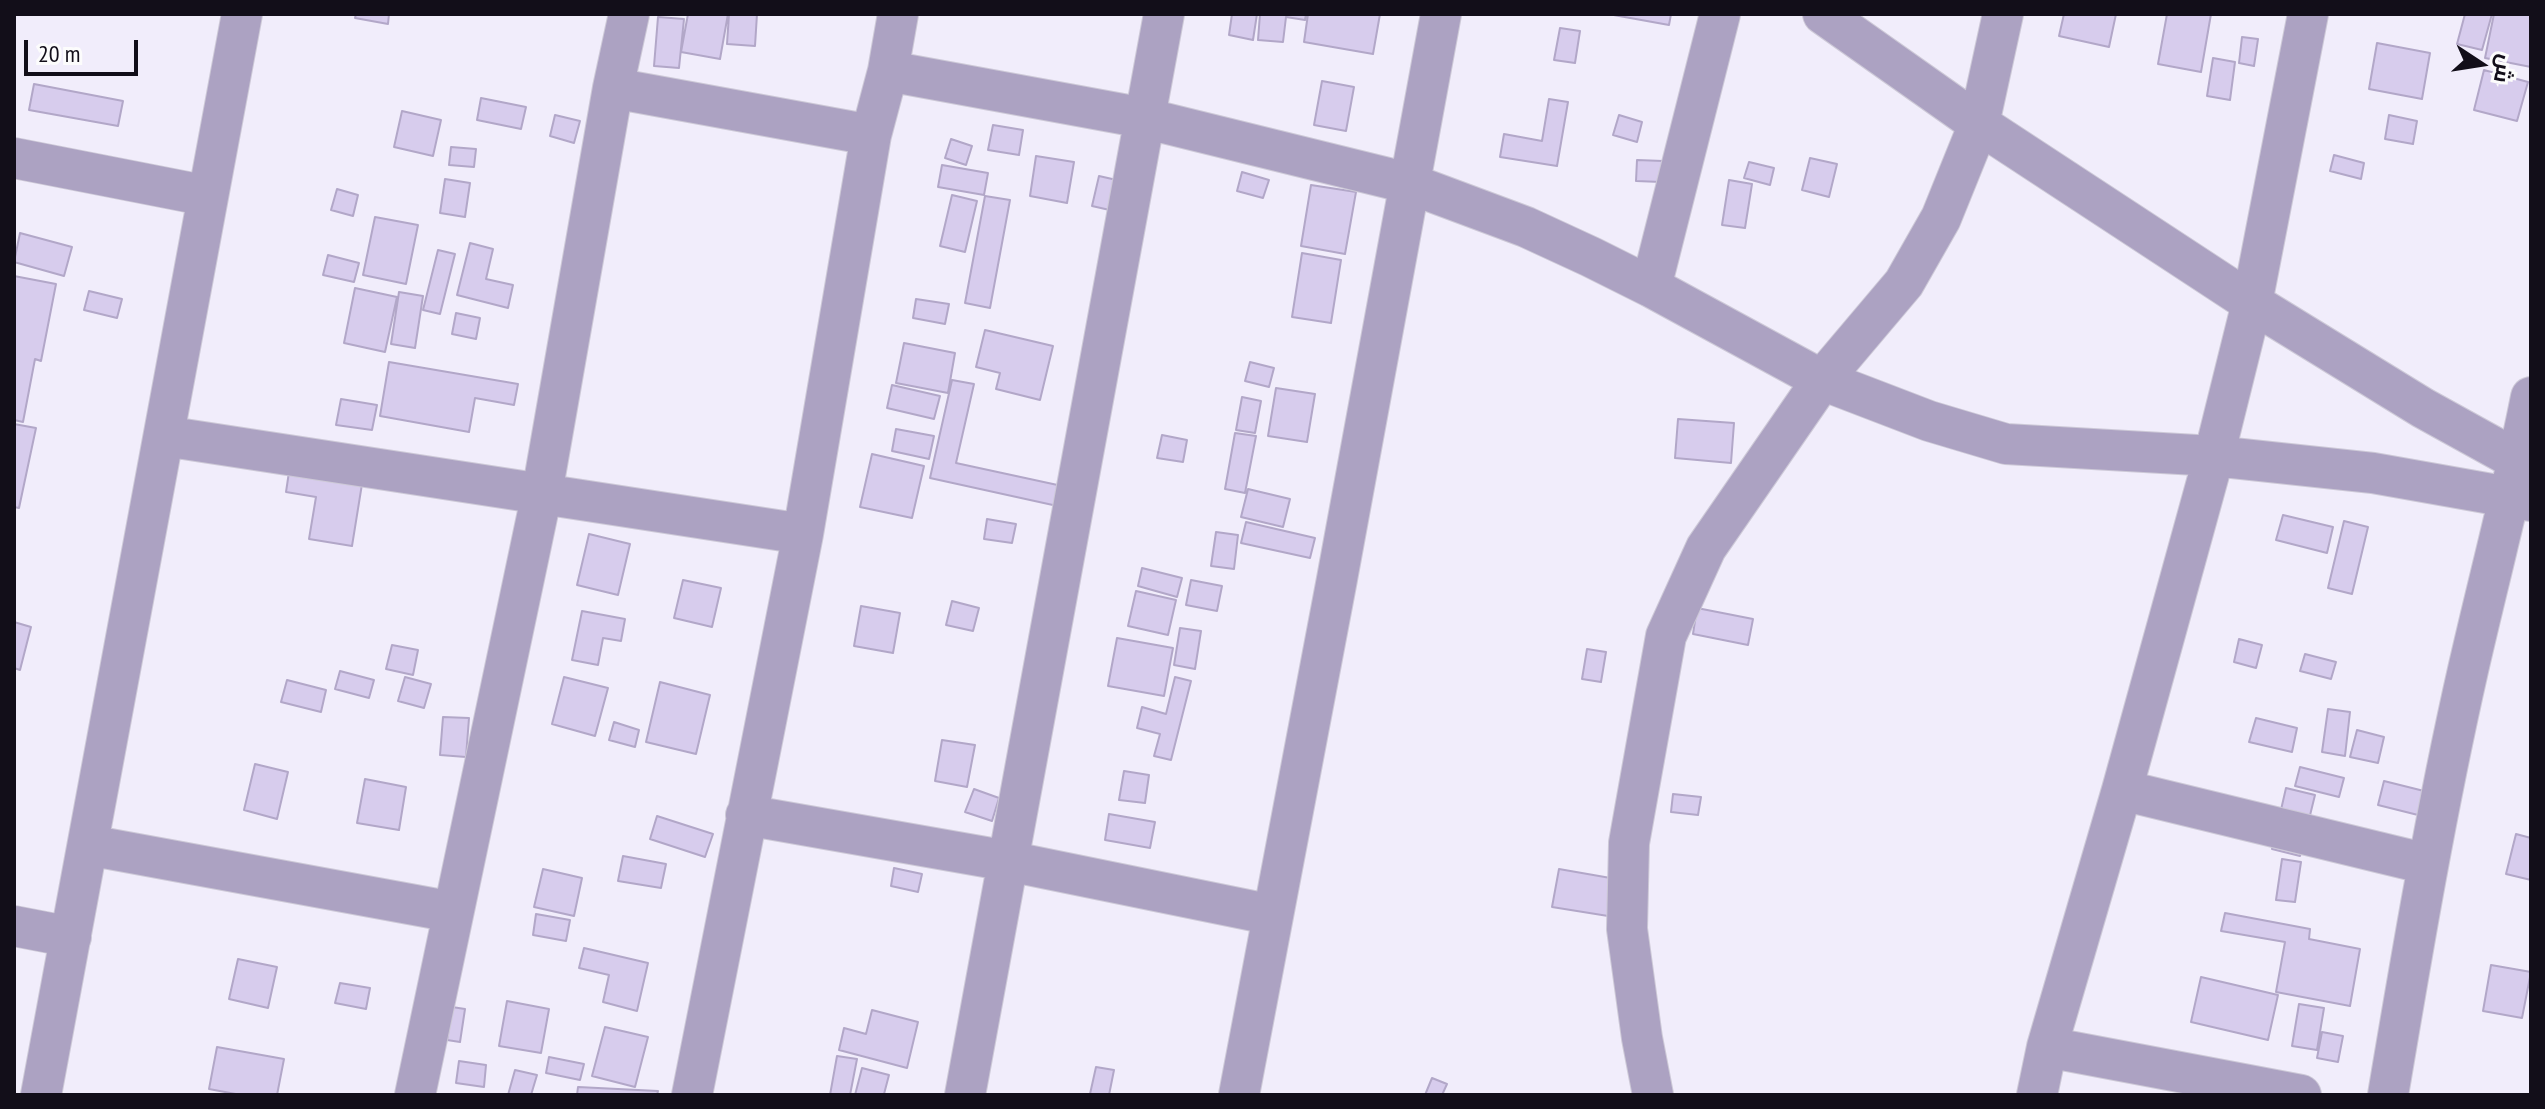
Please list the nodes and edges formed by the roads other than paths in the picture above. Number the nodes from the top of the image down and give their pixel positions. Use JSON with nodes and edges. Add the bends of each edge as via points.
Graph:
{"nodes":[{"id":1,"x":242,"y":14,"type":"edge"},
{"id":2,"x":629,"y":14,"type":"edge"},
{"id":3,"x":898,"y":14,"type":"edge"},
{"id":4,"x":1164,"y":14,"type":"edge"},
{"id":5,"x":1441,"y":14,"type":"edge"},
{"id":6,"x":1720,"y":14,"type":"edge"},
{"id":7,"x":1823,"y":14,"type":"edge"},
{"id":8,"x":2003,"y":14,"type":"edge"},
{"id":9,"x":2308,"y":14,"type":"edge"},
{"id":10,"x":888,"y":71,"type":"junction"},
{"id":11,"x":613,"y":88,"type":"junction"},
{"id":12,"x":1144,"y":118,"type":"junction"},
{"id":13,"x":1979,"y":124,"type":"junction"},
{"id":14,"x":871,"y":135,"type":"junction"},
{"id":15,"x":14,"y":158,"type":"edge"},
{"id":16,"x":1408,"y":183,"type":"junction"},
{"id":17,"x":208,"y":196,"type":"junction"},
{"id":18,"x":1651,"y":287,"type":"junction"},
{"id":19,"x":2252,"y":303,"type":"junction"},
{"id":20,"x":1822,"y":380,"type":"junction"},
{"id":21,"x":2531,"y":397,"type":"edge"},
{"id":22,"x":164,"y":436,"type":"junction"},
{"id":23,"x":2214,"y":456,"type":"junction"},
{"id":24,"x":2520,"y":486,"type":"edge"},
{"id":25,"x":542,"y":493,"type":"junction"},
{"id":26,"x":803,"y":534,"type":"junction"},
{"id":27,"x":2122,"y":790,"type":"junction"},
{"id":28,"x":746,"y":815,"type":"junction"},
{"id":29,"x":88,"y":845,"type":"junction"},
{"id":30,"x":1008,"y":861,"type":"junction"},
{"id":31,"x":2427,"y":864,"type":"junction"},
{"id":32,"x":453,"y":912,"type":"junction"},
{"id":33,"x":1273,"y":915,"type":"junction"},
{"id":34,"x":14,"y":926,"type":"edge"},
{"id":35,"x":71,"y":937,"type":"junction"},
{"id":36,"x":2047,"y":1047,"type":"junction"},
{"id":37,"x":44,"y":1094,"type":"edge"},
{"id":38,"x":415,"y":1095,"type":"edge"},
{"id":39,"x":692,"y":1095,"type":"edge"},
{"id":40,"x":965,"y":1095,"type":"edge"},
{"id":41,"x":1239,"y":1095,"type":"edge"},
{"id":42,"x":1653,"y":1095,"type":"edge"},
{"id":43,"x":2037,"y":1095,"type":"edge"},
{"id":44,"x":2301,"y":1095,"type":"edge"},
{"id":45,"x":2388,"y":1095,"type":"edge"}],
"edges":[{"from":1,"to":17,"type":"street"},
{"from":2,"to":11,"type":"street"},
{"from":3,"to":10,"type":"street"},
{"from":4,"to":12,"type":"street"},
{"from":5,"to":16,"type":"street"},
{"from":6,"to":18,"type":"street"},
{"from":7,"to":13,"type":"street"},
{"from":8,"to":13,"type":"street"},
{"from":9,"to":19,"type":"street"},
{"from":10,"to":12,"type":"street"},
{"from":10,"to":14,"type":"street"},
{"from":11,"to":14,"type":"street"},
{"from":11,"to":25,"type":"street"},
{"from":12,"to":16,"type":"street"},
{"from":12,"to":30,"type":"street"},
{"from":13,"to":19,"type":"street"},
{"from":13,"to":20,"type":"street","via":[[1941,218],[1904,283]]},
{"from":14,"to":26,"type":"street"},
{"from":15,"to":17,"type":"street"},
{"from":16,"to":18,"type":"street","via":[[1526,227]]},
{"from":16,"to":33,"type":"street"},
{"from":17,"to":22,"type":"street"},
{"from":18,"to":20,"type":"street"},
{"from":19,"to":23,"type":"street"},
{"from":19,"to":24,"type":"street","via":[[2423,408]]},
{"from":20,"to":23,"type":"street","via":[[2006,444]]},
{"from":20,"to":42,"type":"street","via":[[1706,548],[1666,636],[1629,843],[1627,929]]},
{"from":21,"to":24,"type":"street"},
{"from":22,"to":25,"type":"street"},
{"from":22,"to":29,"type":"street"},
{"from":23,"to":24,"type":"street"},
{"from":23,"to":27,"type":"street"},
{"from":24,"to":31,"type":"street","via":[[2468,669]]},
{"from":25,"to":26,"type":"street"},
{"from":25,"to":32,"type":"street"},
{"from":26,"to":28,"type":"street"},
{"from":27,"to":31,"type":"street"},
{"from":27,"to":36,"type":"street"},
{"from":28,"to":30,"type":"street"},
{"from":28,"to":39,"type":"street"},
{"from":29,"to":32,"type":"street"},
{"from":29,"to":35,"type":"street"},
{"from":30,"to":33,"type":"street"},
{"from":30,"to":40,"type":"street"},
{"from":31,"to":45,"type":"street"},
{"from":32,"to":38,"type":"street"},
{"from":33,"to":41,"type":"street"},
{"from":34,"to":35,"type":"street"},
{"from":35,"to":37,"type":"street"},
{"from":36,"to":43,"type":"street"},
{"from":36,"to":44,"type":"street"}]}
